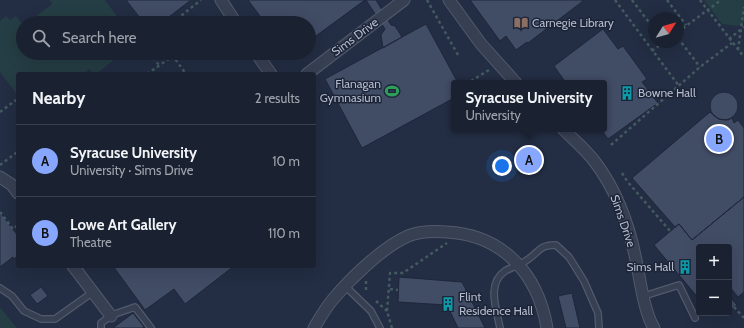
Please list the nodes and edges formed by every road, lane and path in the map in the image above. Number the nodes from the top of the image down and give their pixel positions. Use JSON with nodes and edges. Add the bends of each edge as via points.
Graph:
{"nodes":[{"id":1,"x":201,"y":0,"type":"edge"},
{"id":2,"x":220,"y":0,"type":"edge"},
{"id":3,"x":404,"y":0,"type":"edge"},
{"id":4,"x":427,"y":0,"type":"edge"},
{"id":5,"x":449,"y":0,"type":"edge"},
{"id":6,"x":615,"y":0,"type":"edge"},
{"id":7,"x":632,"y":0,"type":"edge"},
{"id":8,"x":667,"y":0,"type":"edge"},
{"id":9,"x":700,"y":0,"type":"edge"},
{"id":10,"x":721,"y":0,"type":"edge"},
{"id":11,"x":744,"y":7,"type":"edge"},
{"id":12,"x":707,"y":10,"type":"junction"},
{"id":13,"x":181,"y":16,"type":"edge"},
{"id":14,"x":231,"y":16,"type":"edge"},
{"id":15,"x":648,"y":22,"type":"edge"},
{"id":16,"x":686,"y":26,"type":"joint"},
{"id":17,"x":744,"y":27,"type":"edge"},
{"id":18,"x":741,"y":29,"type":"junction"},
{"id":19,"x":729,"y":39,"type":"junction"},
{"id":20,"x":732,"y":43,"type":"junction"},
{"id":21,"x":684,"y":46,"type":"edge"},
{"id":22,"x":656,"y":48,"type":"edge"},
{"id":23,"x":738,"y":50,"type":"junction"},
{"id":24,"x":652,"y":51,"type":"junction"},
{"id":25,"x":458,"y":55,"type":"dead end"},
{"id":26,"x":744,"y":57,"type":"edge"},
{"id":27,"x":155,"y":60,"type":"edge"},
{"id":28,"x":167,"y":60,"type":"edge"},
{"id":29,"x":175,"y":60,"type":"edge"},
{"id":30,"x":261,"y":60,"type":"edge"},
{"id":31,"x":159,"y":66,"type":"junction"},
{"id":32,"x":700,"y":68,"type":"junction"},
{"id":33,"x":489,"y":70,"type":"dead end"},
{"id":34,"x":151,"y":72,"type":"edge"},
{"id":35,"x":184,"y":72,"type":"edge"},
{"id":36,"x":270,"y":72,"type":"edge"},
{"id":37,"x":310,"y":72,"type":"edge"},
{"id":38,"x":473,"y":80,"type":"edge"},
{"id":39,"x":513,"y":80,"type":"edge"},
{"id":40,"x":679,"y":86,"type":"junction"},
{"id":41,"x":16,"y":100,"type":"dead end"},
{"id":42,"x":0,"y":112,"type":"edge"},
{"id":43,"x":566,"y":132,"type":"edge"},
{"id":44,"x":611,"y":145,"type":"dead end"},
{"id":45,"x":16,"y":153,"type":"edge"},
{"id":46,"x":0,"y":165,"type":"edge"},
{"id":47,"x":622,"y":173,"type":"dead end"},
{"id":48,"x":0,"y":177,"type":"edge"},
{"id":49,"x":627,"y":181,"type":"junction"},
{"id":50,"x":622,"y":186,"type":"dead end"},
{"id":51,"x":16,"y":190,"type":"edge"},
{"id":52,"x":0,"y":212,"type":"edge"},
{"id":53,"x":16,"y":227,"type":"edge"},
{"id":54,"x":670,"y":232,"type":"dead end"},
{"id":55,"x":463,"y":234,"type":"junction"},
{"id":56,"x":518,"y":264,"type":"junction"},
{"id":57,"x":75,"y":268,"type":"edge"},
{"id":58,"x":366,"y":280,"type":"dead end"},
{"id":59,"x":345,"y":286,"type":"junction"},
{"id":60,"x":0,"y":288,"type":"edge"},
{"id":61,"x":390,"y":289,"type":"junction"},
{"id":62,"x":398,"y":290,"type":"dead end"},
{"id":63,"x":93,"y":292,"type":"junction"},
{"id":64,"x":644,"y":296,"type":"junction"},
{"id":65,"x":734,"y":307,"type":"dead end"},
{"id":66,"x":387,"y":311,"type":"junction"},
{"id":67,"x":111,"y":316,"type":"junction"},
{"id":68,"x":695,"y":318,"type":"dead end"},
{"id":69,"x":744,"y":318,"type":"edge"},
{"id":70,"x":101,"y":328,"type":"edge"},
{"id":71,"x":151,"y":328,"type":"edge"},
{"id":72,"x":314,"y":328,"type":"edge"},
{"id":73,"x":380,"y":328,"type":"edge"},
{"id":74,"x":392,"y":328,"type":"edge"},
{"id":75,"x":500,"y":328,"type":"edge"},
{"id":76,"x":547,"y":328,"type":"edge"},
{"id":77,"x":599,"y":328,"type":"edge"},
{"id":78,"x":654,"y":328,"type":"edge"}],
"edges":[{"from":1,"to":13,"type":"path"},
{"from":2,"to":14,"type":"street"},
{"from":3,"to":37,"type":"street","name":"Sims Drive"},
{"from":4,"to":25,"type":"path"},
{"from":5,"to":39,"type":"street","via":[[481,44]]},
{"from":6,"to":24,"type":"path"},
{"from":7,"to":15,"type":"path"},
{"from":8,"to":16,"type":"path"},
{"from":9,"to":12,"type":"path"},
{"from":10,"to":12,"type":"path"},
{"from":11,"to":18,"type":"path"},
{"from":12,"to":16,"type":"path"},
{"from":12,"to":19,"type":"path"},
{"from":17,"to":18,"type":"path"},
{"from":18,"to":19,"type":"path"},
{"from":18,"to":23,"type":"path"},
{"from":19,"to":20,"type":"path"},
{"from":20,"to":23,"type":"path"},
{"from":20,"to":32,"type":"path"},
{"from":21,"to":32,"type":"path"},
{"from":22,"to":24,"type":"path"},
{"from":23,"to":26,"type":"path"},
{"from":24,"to":40,"type":"path"},
{"from":27,"to":31,"type":"path"},
{"from":28,"to":31,"type":"path"},
{"from":29,"to":35,"type":"path"},
{"from":30,"to":36,"type":"street"},
{"from":31,"to":34,"type":"path"},
{"from":32,"to":40,"type":"path"},
{"from":33,"to":38,"type":"path"},
{"from":40,"to":44,"type":"path"},
{"from":41,"to":42,"type":"path"},
{"from":43,"to":64,"type":"street","name":"Sims Drive","via":[[594,161],[619,202],[631,234]]},
{"from":45,"to":46,"type":"path"},
{"from":47,"to":49,"type":"path"},
{"from":48,"to":51,"type":"street"},
{"from":49,"to":50,"type":"path"},
{"from":49,"to":54,"type":"path"},
{"from":52,"to":53,"type":"path","via":[[13,229]]},
{"from":55,"to":56,"type":"street","via":[[497,246]]},
{"from":55,"to":59,"type":"street","via":[[437,231],[409,236],[389,247]]},
{"from":55,"to":61,"type":"path","via":[[403,272],[390,273]]},
{"from":56,"to":75,"type":"lane","via":[[504,272],[494,285],[493,293]]},
{"from":56,"to":76,"type":"street","via":[[538,295]]},
{"from":56,"to":77,"type":"lane","via":[[546,245],[556,245],[569,257],[584,281],[598,313]]},
{"from":57,"to":63,"type":"street"},
{"from":58,"to":66,"type":"path","via":[[365,293]]},
{"from":59,"to":72,"type":"street"},
{"from":59,"to":73,"type":"lane","via":[[371,311]]},
{"from":60,"to":63,"type":"lane","via":[[12,296],[24,311],[41,319],[55,319]]},
{"from":61,"to":62,"type":"path"},
{"from":61,"to":66,"type":"path"},
{"from":63,"to":67,"type":"street"},
{"from":64,"to":68,"type":"lane","via":[[679,285]]},
{"from":64,"to":78,"type":"street","name":"Sims Drive"},
{"from":65,"to":69,"type":"path"},
{"from":66,"to":74,"type":"path"},
{"from":67,"to":70,"type":"lane","via":[[101,323]]},
{"from":67,"to":71,"type":"lane","via":[[135,307]]}]}
